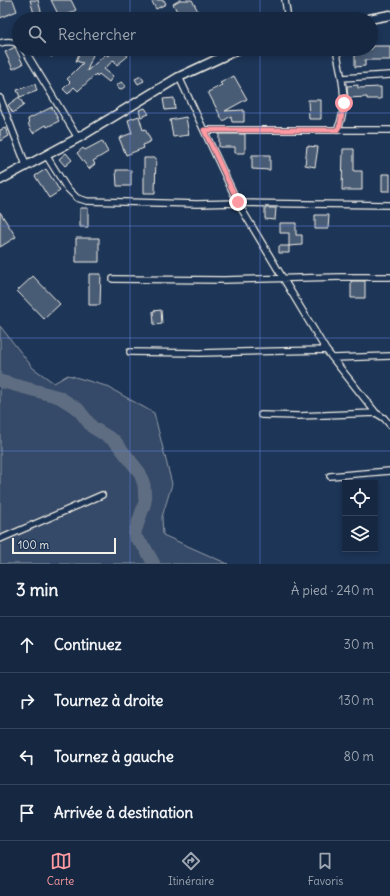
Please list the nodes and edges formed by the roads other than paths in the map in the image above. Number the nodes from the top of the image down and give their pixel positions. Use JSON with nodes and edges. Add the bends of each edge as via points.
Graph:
{"nodes":[{"id":1,"x":285,"y":0,"type":"edge"},
{"id":2,"x":287,"y":12,"type":"edge"},
{"id":3,"x":390,"y":15,"type":"edge"},
{"id":4,"x":378,"y":17,"type":"edge"},
{"id":5,"x":12,"y":42,"type":"edge"},
{"id":6,"x":0,"y":43,"type":"edge"},
{"id":7,"x":28,"y":56,"type":"edge"},
{"id":8,"x":224,"y":56,"type":"edge"},
{"id":9,"x":337,"y":56,"type":"edge"},
{"id":10,"x":390,"y":75,"type":"edge"},
{"id":11,"x":179,"y":77,"type":"junction"},
{"id":12,"x":342,"y":78,"type":"junction"},
{"id":13,"x":0,"y":98,"type":"edge"},
{"id":14,"x":204,"y":130,"type":"junction"},
{"id":15,"x":337,"y":130,"type":"junction"},
{"id":16,"x":390,"y":130,"type":"edge"},
{"id":17,"x":78,"y":138,"type":"junction"},
{"id":18,"x":46,"y":156,"type":"junction"},
{"id":19,"x":26,"y":165,"type":"junction"},
{"id":20,"x":0,"y":180,"type":"edge"},
{"id":21,"x":238,"y":202,"type":"junction"},
{"id":22,"x":390,"y":205,"type":"edge"},
{"id":23,"x":390,"y":277,"type":"edge"},
{"id":24,"x":113,"y":278,"type":"dead end"},
{"id":25,"x":284,"y":279,"type":"junction"},
{"id":26,"x":326,"y":350,"type":"junction"},
{"id":27,"x":130,"y":352,"type":"dead end"},
{"id":28,"x":390,"y":356,"type":"edge"},
{"id":29,"x":334,"y":358,"type":"junction"},
{"id":30,"x":376,"y":413,"type":"junction"},
{"id":31,"x":261,"y":415,"type":"dead end"},
{"id":32,"x":387,"y":418,"type":"edge"},
{"id":33,"x":390,"y":425,"type":"edge"},
{"id":34,"x":390,"y":472,"type":"edge"},
{"id":35,"x":330,"y":476,"type":"dead end"},
{"id":36,"x":102,"y":495,"type":"dead end"},
{"id":37,"x":0,"y":539,"type":"edge"}],
"edges":[{"from":1,"to":2,"type":"street"},
{"from":3,"to":4,"type":"main road"},
{"from":5,"to":6,"type":"street"},
{"from":7,"to":17,"type":"street"},
{"from":8,"to":11,"type":"main road"},
{"from":9,"to":12,"type":"street"},
{"from":10,"to":12,"type":"street"},
{"from":11,"to":14,"type":"street"},
{"from":11,"to":17,"type":"main road"},
{"from":12,"to":15,"type":"street","via":[[344,103]]},
{"from":13,"to":19,"type":"street"},
{"from":14,"to":15,"type":"street"},
{"from":14,"to":21,"type":"street"},
{"from":15,"to":16,"type":"street"},
{"from":17,"to":18,"type":"main road"},
{"from":18,"to":19,"type":"main road"},
{"from":18,"to":21,"type":"street","via":[[66,187],[77,198],[87,201],[197,204]]},
{"from":19,"to":20,"type":"main road"},
{"from":21,"to":22,"type":"street"},
{"from":21,"to":25,"type":"street"},
{"from":23,"to":25,"type":"street"},
{"from":24,"to":25,"type":"street"},
{"from":25,"to":26,"type":"street"},
{"from":26,"to":27,"type":"street"},
{"from":26,"to":29,"type":"street"},
{"from":28,"to":29,"type":"street"},
{"from":29,"to":30,"type":"street"},
{"from":30,"to":31,"type":"street"},
{"from":30,"to":32,"type":"street"},
{"from":32,"to":33,"type":"street"},
{"from":34,"to":35,"type":"street"},
{"from":36,"to":37,"type":"street"}]}
